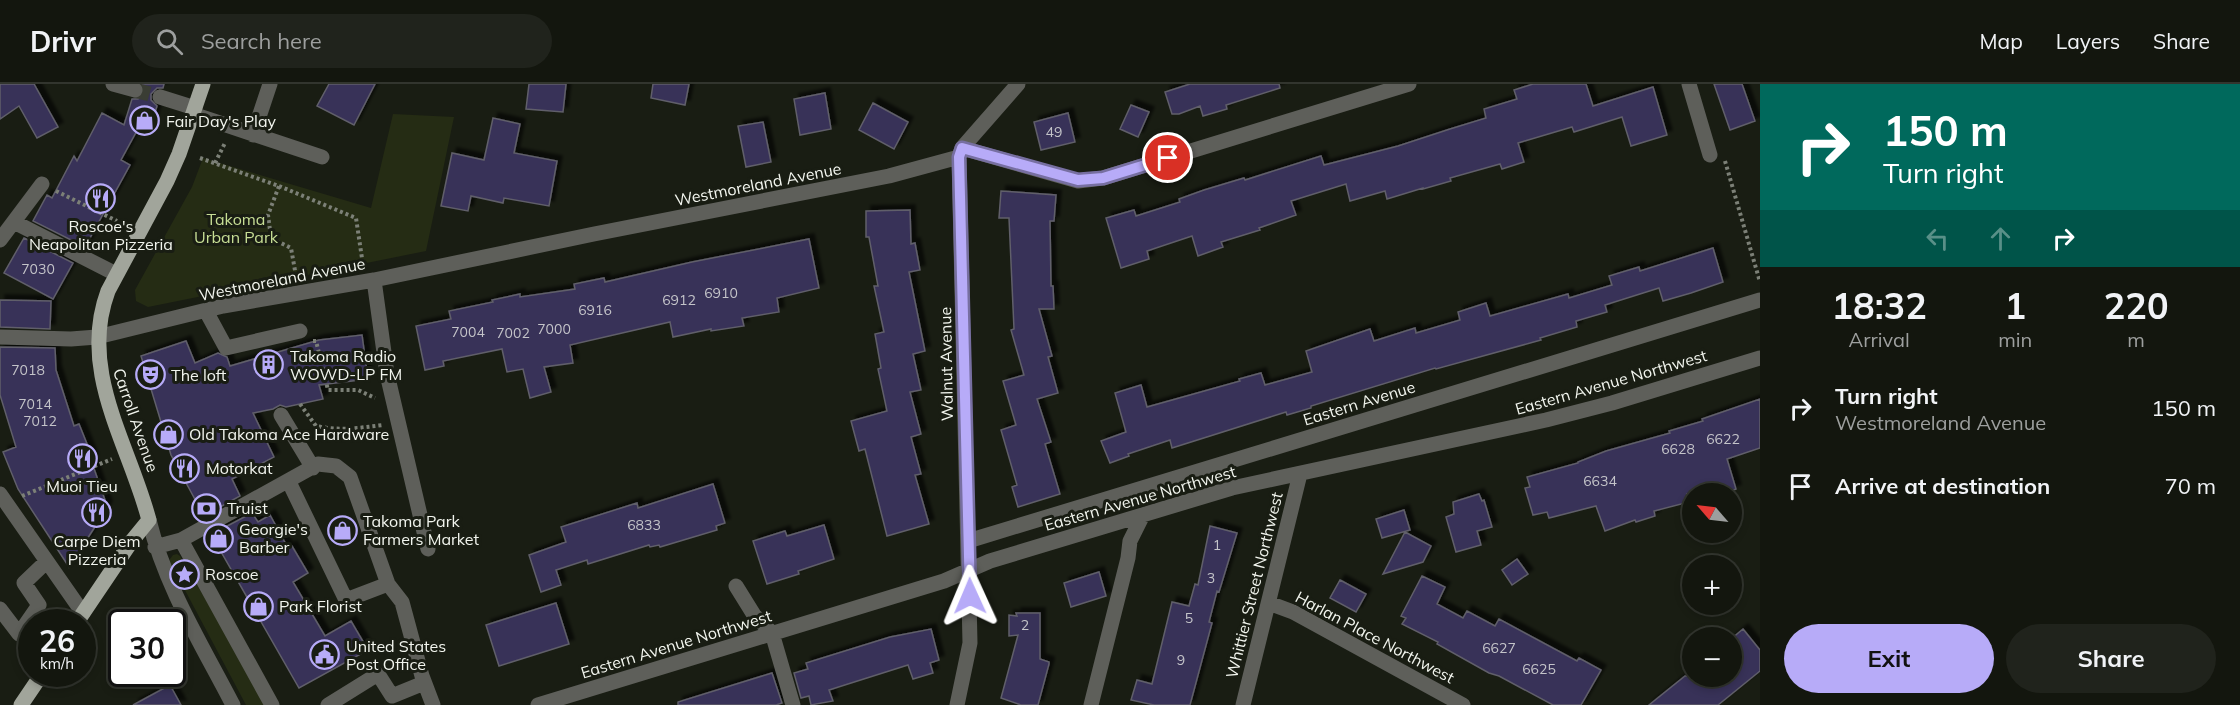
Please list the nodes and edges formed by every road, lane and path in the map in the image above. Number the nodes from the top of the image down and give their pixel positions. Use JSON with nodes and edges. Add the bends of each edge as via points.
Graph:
{"nodes":[{"id":1,"x":113,"y":84,"type":"edge"},
{"id":2,"x":203,"y":84,"type":"edge"},
{"id":3,"x":270,"y":84,"type":"edge"},
{"id":4,"x":1018,"y":84,"type":"edge"},
{"id":5,"x":1409,"y":84,"type":"edge"},
{"id":6,"x":1689,"y":84,"type":"edge"},
{"id":7,"x":135,"y":90,"type":"dead end"},
{"id":8,"x":160,"y":98,"type":"tunnel mouth"},
{"id":9,"x":194,"y":111,"type":"junction"},
{"id":10,"x":253,"y":135,"type":"junction"},
{"id":11,"x":223,"y":150,"type":"dead end"},
{"id":12,"x":960,"y":153,"type":"junction"},
{"id":13,"x":1710,"y":155,"type":"joint"},
{"id":14,"x":322,"y":157,"type":"dead end"},
{"id":15,"x":200,"y":158,"type":"dead end"},
{"id":16,"x":215,"y":163,"type":"junction"},
{"id":17,"x":42,"y":184,"type":"joint"},
{"id":18,"x":279,"y":186,"type":"junction"},
{"id":19,"x":117,"y":221,"type":"dead end"},
{"id":20,"x":14,"y":222,"type":"junction"},
{"id":21,"x":0,"y":240,"type":"edge"},
{"id":22,"x":364,"y":266,"type":"dead end"},
{"id":23,"x":116,"y":274,"type":"junction"},
{"id":24,"x":374,"y":280,"type":"junction"},
{"id":25,"x":1760,"y":282,"type":"edge"},
{"id":26,"x":296,"y":283,"type":"dead end"},
{"id":27,"x":1760,"y":300,"type":"edge"},
{"id":28,"x":206,"y":311,"type":"junction"},
{"id":29,"x":300,"y":331,"type":"dead end"},
{"id":30,"x":0,"y":337,"type":"edge"},
{"id":31,"x":97,"y":337,"type":"junction"},
{"id":32,"x":316,"y":341,"type":"dead end"},
{"id":33,"x":1760,"y":358,"type":"edge"},
{"id":34,"x":358,"y":390,"type":"dead end"},
{"id":35,"x":300,"y":404,"type":"dead end"},
{"id":36,"x":281,"y":415,"type":"dead end"},
{"id":37,"x":398,"y":423,"type":"junction"},
{"id":38,"x":127,"y":454,"type":"junction"},
{"id":39,"x":313,"y":468,"type":"junction"},
{"id":40,"x":1300,"y":474,"type":"junction"},
{"id":41,"x":289,"y":482,"type":"junction"},
{"id":42,"x":3,"y":498,"type":"edge"},
{"id":43,"x":1143,"y":515,"type":"junction"},
{"id":44,"x":149,"y":520,"type":"junction"},
{"id":45,"x":181,"y":540,"type":"junction"},
{"id":46,"x":968,"y":541,"type":"junction"},
{"id":47,"x":155,"y":547,"type":"junction"},
{"id":48,"x":428,"y":549,"type":"dead end"},
{"id":49,"x":46,"y":562,"type":"junction"},
{"id":50,"x":969,"y":570,"type":"junction"},
{"id":51,"x":388,"y":584,"type":"junction"},
{"id":52,"x":736,"y":586,"type":"dead end"},
{"id":53,"x":1269,"y":603,"type":"junction"},
{"id":54,"x":0,"y":609,"type":"edge"},
{"id":55,"x":37,"y":609,"type":"edge"},
{"id":56,"x":75,"y":609,"type":"edge"},
{"id":57,"x":86,"y":609,"type":"edge"},
{"id":58,"x":18,"y":633,"type":"edge"},
{"id":59,"x":772,"y":633,"type":"junction"},
{"id":60,"x":424,"y":683,"type":"junction"},
{"id":61,"x":33,"y":687,"type":"edge"},
{"id":62,"x":21,"y":705,"type":"edge"},
{"id":63,"x":233,"y":705,"type":"edge"},
{"id":64,"x":272,"y":705,"type":"edge"},
{"id":65,"x":328,"y":705,"type":"edge"},
{"id":66,"x":433,"y":705,"type":"edge"},
{"id":67,"x":538,"y":705,"type":"edge"},
{"id":68,"x":793,"y":705,"type":"edge"},
{"id":69,"x":957,"y":705,"type":"edge"},
{"id":70,"x":1091,"y":705,"type":"edge"},
{"id":71,"x":1243,"y":705,"type":"edge"},
{"id":72,"x":1463,"y":705,"type":"edge"}],
"edges":[{"from":1,"to":7,"type":"street"},
{"from":2,"to":9,"type":"main road","name":"Carroll Avenue"},
{"from":3,"to":10,"type":"street"},
{"from":4,"to":12,"type":"street"},
{"from":5,"to":12,"type":"street","via":[[1103,178],[1078,180]]},
{"from":6,"to":13,"type":"street"},
{"from":8,"to":9,"type":"street"},
{"from":9,"to":10,"type":"street"},
{"from":9,"to":23,"type":"main road","name":"Carroll Avenue","via":[[167,181]]},
{"from":10,"to":14,"type":"street"},
{"from":11,"to":16,"type":"path"},
{"from":12,"to":24,"type":"street","name":"Westmoreland Avenue","via":[[889,176]]},
{"from":12,"to":46,"type":"street","name":"Walnut Avenue"},
{"from":13,"to":25,"type":"path","via":[[1722,151]]},
{"from":15,"to":16,"type":"path"},
{"from":16,"to":18,"type":"path"},
{"from":17,"to":19,"type":"path"},
{"from":17,"to":20,"type":"street"},
{"from":18,"to":22,"type":"path","via":[[356,218]]},
{"from":18,"to":26,"type":"path","via":[[268,215],[271,238],[291,248]]},
{"from":20,"to":21,"type":"street"},
{"from":20,"to":23,"type":"street"},
{"from":23,"to":31,"type":"main road","name":"Carroll Avenue","via":[[102,305]]},
{"from":24,"to":28,"type":"street","name":"Westmoreland Avenue"},
{"from":24,"to":37,"type":"street"},
{"from":27,"to":46,"type":"street","name":"Eastern Avenue"},
{"from":28,"to":29,"type":"street","via":[[226,348]]},
{"from":28,"to":31,"type":"street","name":"Westmoreland Avenue"},
{"from":30,"to":31,"type":"street","name":"Westmoreland Avenue"},
{"from":31,"to":38,"type":"main road","name":"Carroll Avenue","via":[[105,395]]},
{"from":32,"to":34,"type":"path","via":[[328,390]]},
{"from":33,"to":40,"type":"street","name":"Eastern Avenue Northwest","via":[[1565,415]]},
{"from":35,"to":37,"type":"path","via":[[316,426],[330,429]]},
{"from":36,"to":39,"type":"street"},
{"from":37,"to":48,"type":"street"},
{"from":38,"to":42,"type":"path"},
{"from":38,"to":44,"type":"main road","name":"Carroll Avenue"},
{"from":39,"to":41,"type":"street"},
{"from":39,"to":51,"type":"street","via":[[318,464],[336,466],[350,477]]},
{"from":40,"to":43,"type":"street","name":"Eastern Avenue Northwest","via":[[1232,488]]},
{"from":40,"to":53,"type":"street","name":"Whittier Street Northwest"},
{"from":41,"to":45,"type":"street"},
{"from":41,"to":51,"type":"street","via":[[346,600]]},
{"from":42,"to":49,"type":"street"},
{"from":43,"to":50,"type":"street","name":"Eastern Avenue Northwest"},
{"from":43,"to":70,"type":"street","via":[[1130,541]]},
{"from":44,"to":47,"type":"street"},
{"from":44,"to":57,"type":"main road"},
{"from":45,"to":47,"type":"street"},
{"from":45,"to":64,"type":"street"},
{"from":46,"to":50,"type":"street","name":"Walnut Avenue"},
{"from":47,"to":63,"type":"street","via":[[166,577]]},
{"from":49,"to":55,"type":"street","via":[[24,583],[39,605]]},
{"from":49,"to":56,"type":"street"},
{"from":50,"to":59,"type":"street","name":"Eastern Avenue Northwest"},
{"from":50,"to":69,"type":"street","name":"Walnut Avenue","via":[[970,643]]},
{"from":51,"to":60,"type":"street","via":[[402,602]]},
{"from":52,"to":59,"type":"street","via":[[754,615]]},
{"from":53,"to":71,"type":"street","name":"Whittier Street Northwest"},
{"from":53,"to":72,"type":"street","name":"Harlan Place Northwest","via":[[1293,612]]},
{"from":54,"to":58,"type":"street"},
{"from":59,"to":67,"type":"street","name":"Eastern Avenue Northwest"},
{"from":59,"to":68,"type":"street"},
{"from":60,"to":65,"type":"street","via":[[392,696],[378,674]]},
{"from":60,"to":66,"type":"street"},
{"from":61,"to":62,"type":"main road"}]}
